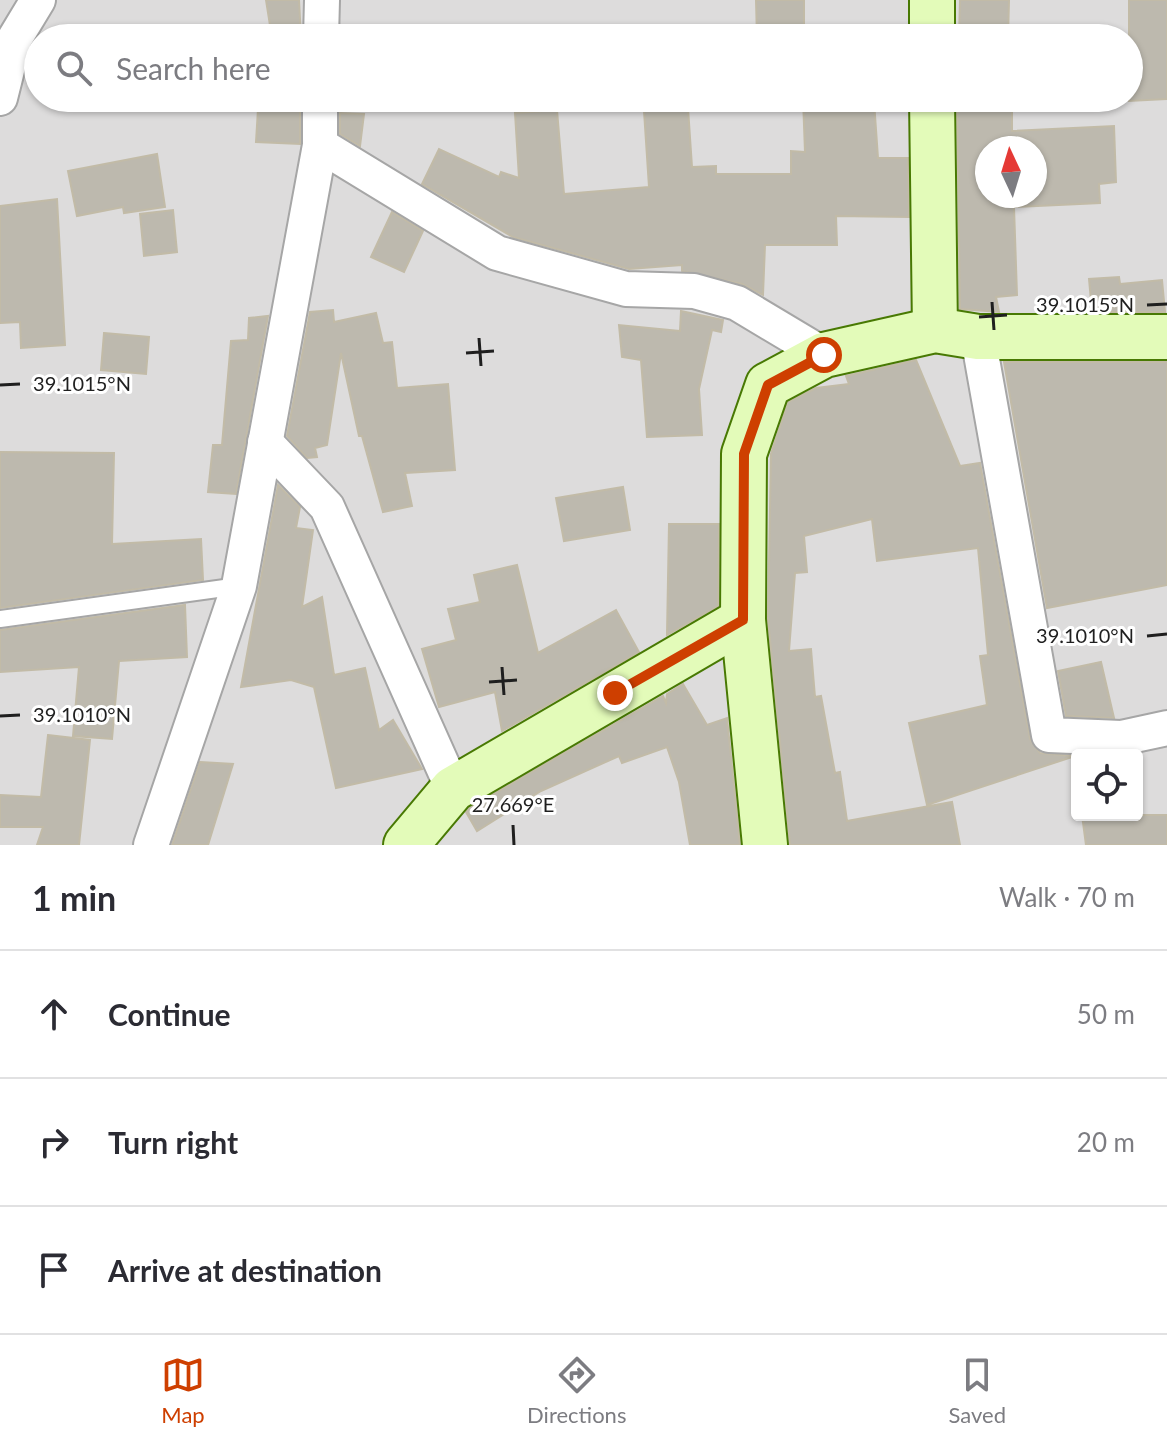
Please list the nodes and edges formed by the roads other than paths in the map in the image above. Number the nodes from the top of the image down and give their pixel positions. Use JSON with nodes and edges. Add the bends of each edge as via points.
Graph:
{"nodes":[{"id":1,"x":38,"y":0,"type":"edge"},
{"id":2,"x":322,"y":0,"type":"edge"},
{"id":3,"x":932,"y":0,"type":"edge"},
{"id":4,"x":321,"y":24,"type":"edge"},
{"id":5,"x":932,"y":24,"type":"edge"},
{"id":6,"x":0,"y":98,"type":"edge"},
{"id":7,"x":320,"y":112,"type":"edge"},
{"id":8,"x":932,"y":112,"type":"edge"},
{"id":9,"x":320,"y":145,"type":"junction"},
{"id":10,"x":935,"y":330,"type":"junction"},
{"id":11,"x":978,"y":337,"type":"junction"},
{"id":12,"x":1167,"y":337,"type":"edge"},
{"id":13,"x":824,"y":355,"type":"junction"},
{"id":14,"x":265,"y":442,"type":"junction"},
{"id":15,"x":239,"y":586,"type":"junction"},
{"id":16,"x":0,"y":619,"type":"edge"},
{"id":17,"x":743,"y":620,"type":"junction"},
{"id":18,"x":1167,"y":728,"type":"edge"},
{"id":19,"x":453,"y":789,"type":"junction"},
{"id":20,"x":151,"y":845,"type":"edge"},
{"id":21,"x":406,"y":845,"type":"edge"},
{"id":22,"x":765,"y":845,"type":"edge"}],
"edges":[{"from":1,"to":6,"type":"street","via":[[15,38]]},
{"from":2,"to":4,"type":"street"},
{"from":3,"to":5,"type":"street"},
{"from":7,"to":9,"type":"street"},
{"from":8,"to":10,"type":"street"},
{"from":9,"to":13,"type":"street","via":[[497,253],[626,289],[694,291],[737,303]]},
{"from":9,"to":14,"type":"street"},
{"from":10,"to":11,"type":"street"},
{"from":10,"to":13,"type":"street"},
{"from":11,"to":12,"type":"street"},
{"from":11,"to":18,"type":"street","via":[[1049,735],[1121,738]]},
{"from":13,"to":17,"type":"street","via":[[768,385],[744,454]]},
{"from":14,"to":15,"type":"street"},
{"from":14,"to":19,"type":"street","via":[[327,507]]},
{"from":15,"to":16,"type":"lane"},
{"from":15,"to":20,"type":"street"},
{"from":17,"to":19,"type":"street"},
{"from":17,"to":22,"type":"street"},
{"from":19,"to":21,"type":"street"}]}
